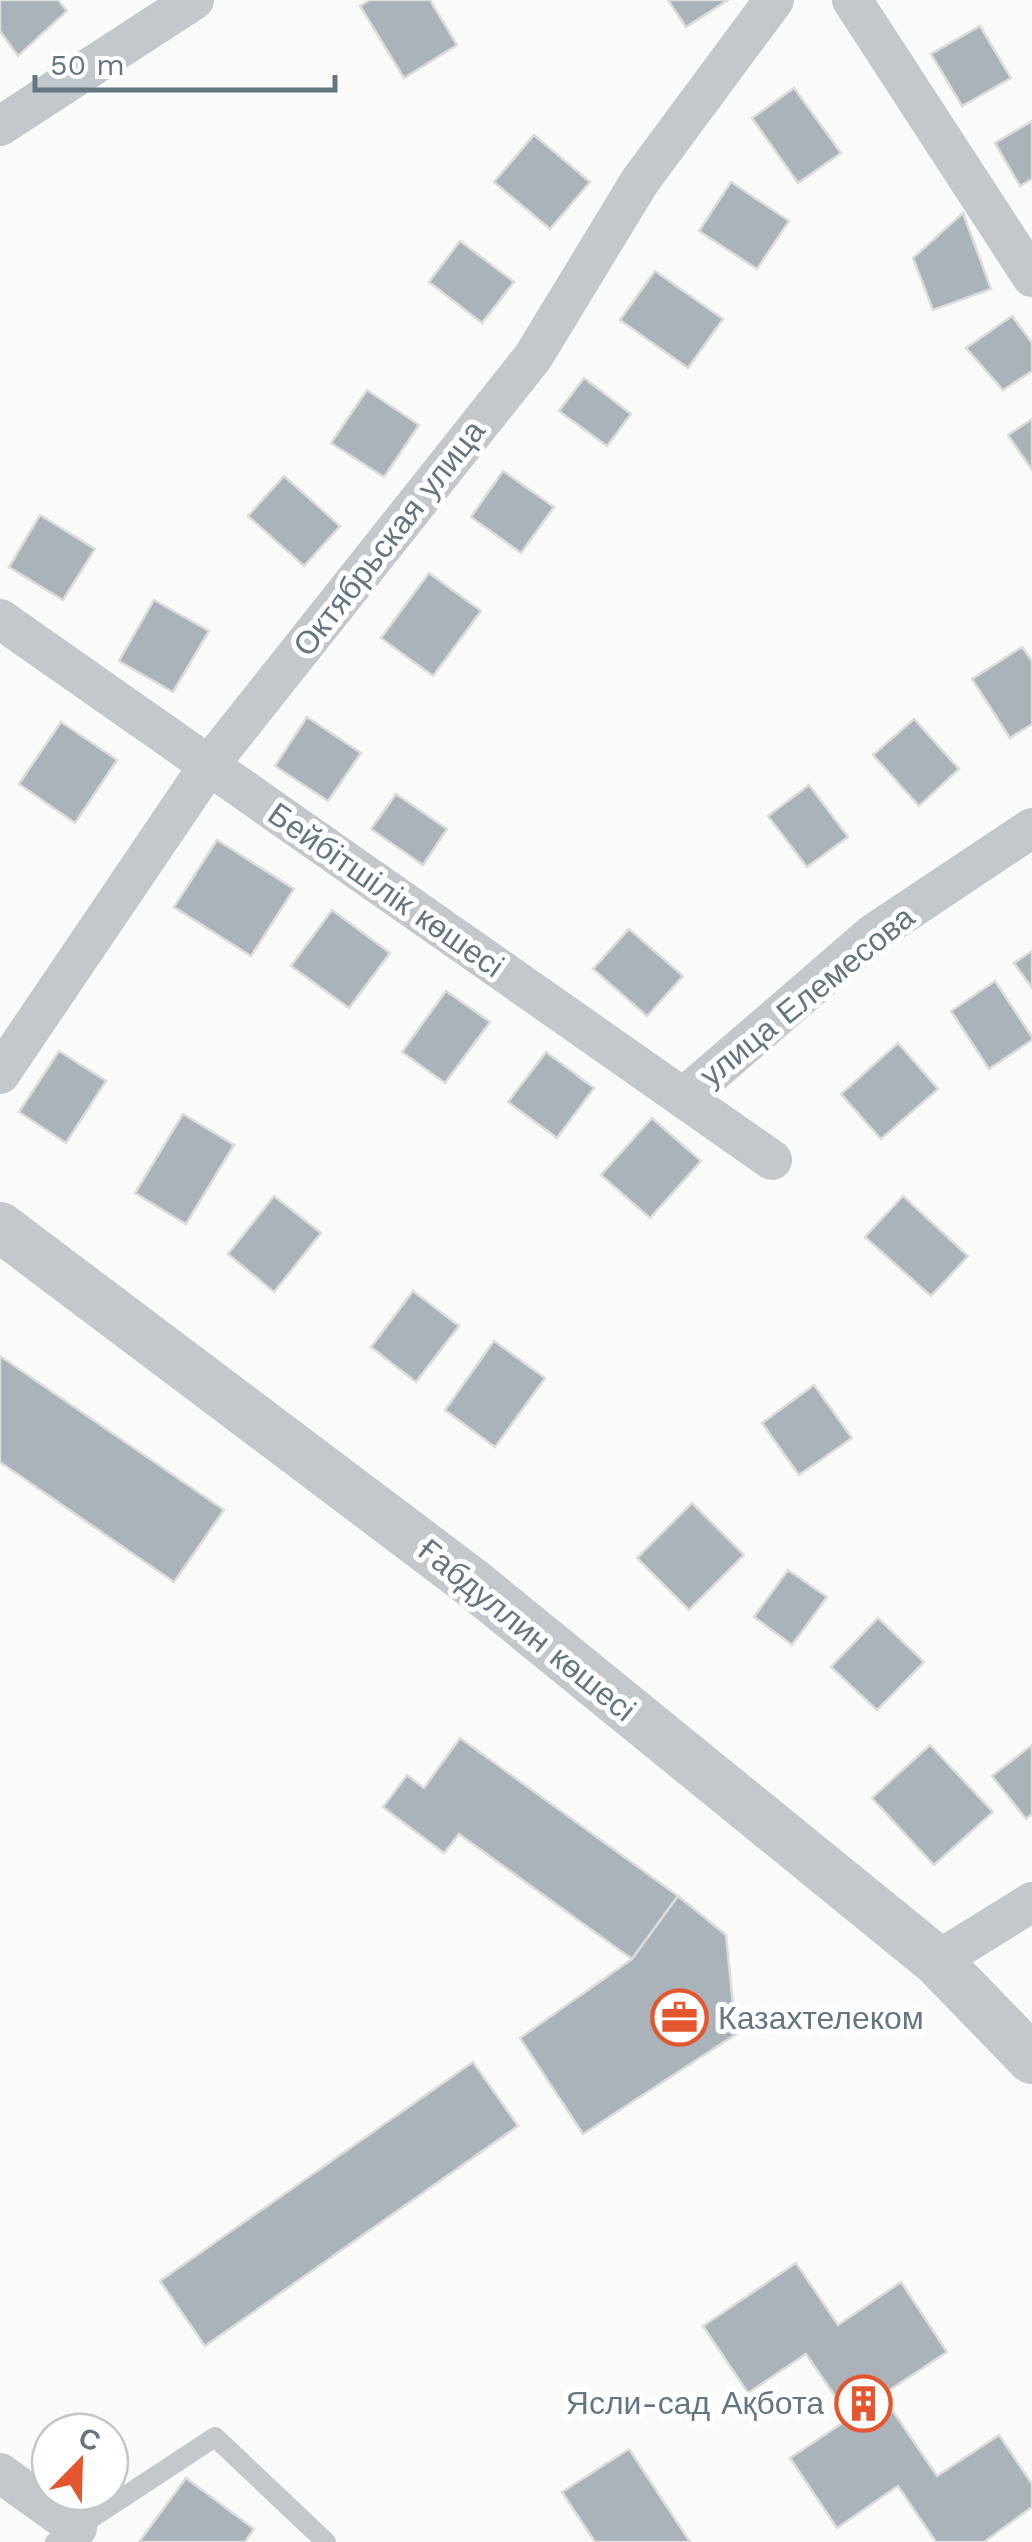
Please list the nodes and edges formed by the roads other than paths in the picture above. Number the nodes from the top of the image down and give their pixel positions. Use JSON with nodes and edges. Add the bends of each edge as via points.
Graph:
{"nodes":[{"id":1,"x":194,"y":0,"type":"edge"},
{"id":2,"x":774,"y":0,"type":"edge"},
{"id":3,"x":852,"y":0,"type":"edge"},
{"id":4,"x":0,"y":126,"type":"edge"},
{"id":5,"x":1032,"y":276,"type":"edge"},
{"id":6,"x":0,"y":619,"type":"edge"},
{"id":7,"x":209,"y":766,"type":"junction"},
{"id":8,"x":1032,"y":828,"type":"edge"},
{"id":9,"x":0,"y":1074,"type":"edge"},
{"id":10,"x":682,"y":1098,"type":"junction"},
{"id":11,"x":772,"y":1160,"type":"dead end"},
{"id":12,"x":0,"y":1227,"type":"edge"},
{"id":13,"x":1032,"y":1902,"type":"edge"},
{"id":14,"x":937,"y":1961,"type":"junction"},
{"id":15,"x":1032,"y":2059,"type":"edge"},
{"id":16,"x":0,"y":2472,"type":"edge"},
{"id":17,"x":66,"y":2535,"type":"edge"},
{"id":18,"x":326,"y":2542,"type":"edge"}],
"edges":[{"from":1,"to":4,"type":"street"},
{"from":2,"to":7,"type":"street","name":"Октябрьская улица","via":[[640,181],[533,357]]},
{"from":3,"to":5,"type":"street"},
{"from":6,"to":7,"type":"street","name":"Бейбітшілік көшесі"},
{"from":7,"to":9,"type":"street","name":"Октябрьская улица"},
{"from":7,"to":10,"type":"street","name":"Бейбітшілік көшесі"},
{"from":8,"to":10,"type":"street","name":"улица Елемесова","via":[[873,934]]},
{"from":10,"to":11,"type":"street","name":"Бейбітшілік көшесі"},
{"from":12,"to":14,"type":"street","name":"Ғабдуллин көшесі","via":[[470,1581]]},
{"from":13,"to":14,"type":"street"},
{"from":14,"to":15,"type":"street","name":"Ғабдуллин көшесі"},
{"from":16,"to":17,"type":"street"},
{"from":17,"to":18,"type":"lane","via":[[215,2437]]}]}
